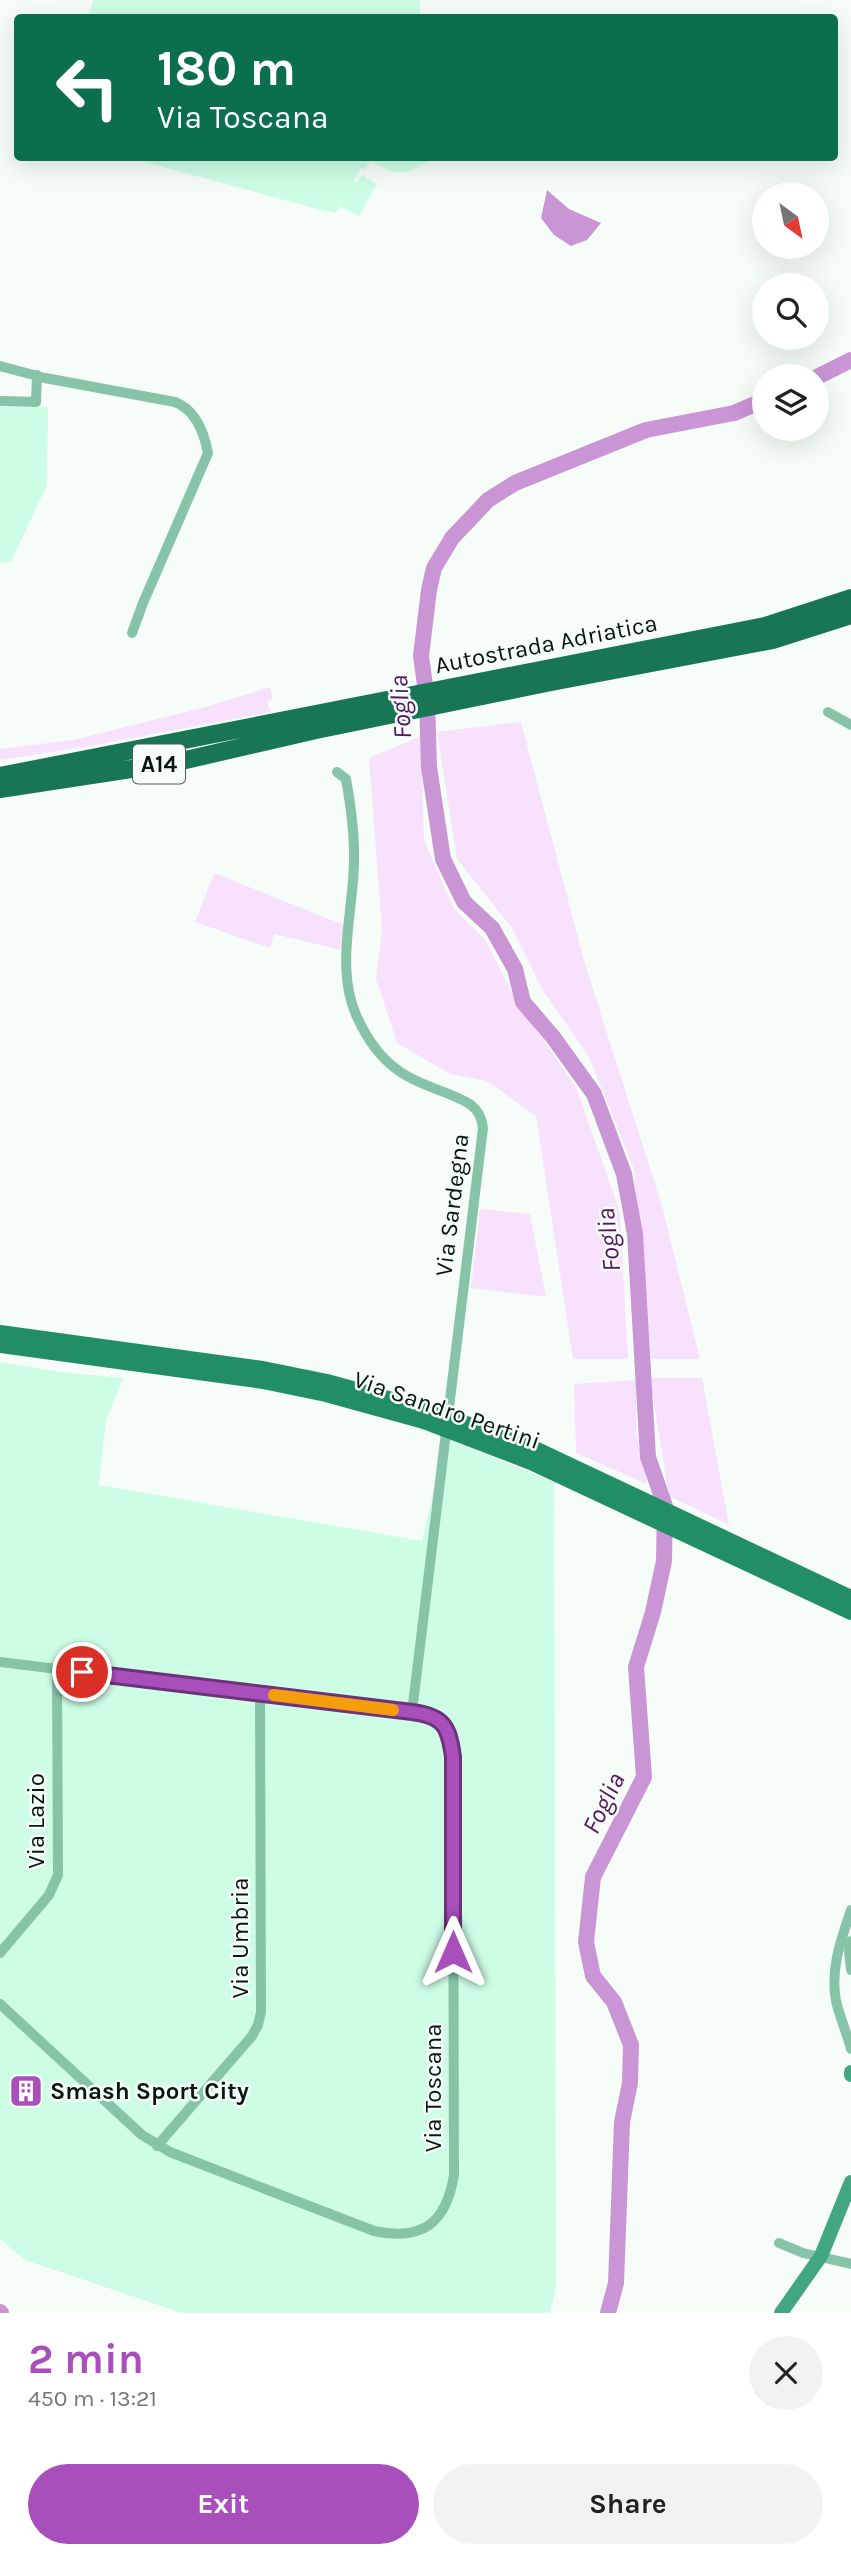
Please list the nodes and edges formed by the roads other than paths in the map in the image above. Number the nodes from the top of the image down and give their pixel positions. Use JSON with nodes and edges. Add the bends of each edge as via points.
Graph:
{"nodes":[{"id":1,"x":0,"y":366,"type":"edge"},
{"id":2,"x":37,"y":375,"type":"junction"},
{"id":3,"x":0,"y":401,"type":"edge"},
{"id":4,"x":851,"y":597,"type":"edge"},
{"id":5,"x":851,"y":615,"type":"edge"},
{"id":6,"x":132,"y":633,"type":"dead end"},
{"id":7,"x":545,"y":676,"type":"junction"},
{"id":8,"x":828,"y":712,"type":"dead end"},
{"id":9,"x":315,"y":723,"type":"junction"},
{"id":10,"x":851,"y":724,"type":"edge"},
{"id":11,"x":337,"y":772,"type":"dead end"},
{"id":12,"x":0,"y":776,"type":"edge"},
{"id":13,"x":0,"y":789,"type":"edge"},
{"id":14,"x":0,"y":1333,"type":"edge"},
{"id":15,"x":0,"y":1345,"type":"edge"},
{"id":16,"x":426,"y":1416,"type":"junction"},
{"id":17,"x":851,"y":1598,"type":"edge"},
{"id":18,"x":851,"y":1612,"type":"edge"},
{"id":19,"x":0,"y":1662,"type":"edge"},
{"id":20,"x":57,"y":1669,"type":"junction"},
{"id":21,"x":260,"y":1693,"type":"junction"},
{"id":22,"x":412,"y":1712,"type":"junction"},
{"id":23,"x":851,"y":1910,"type":"edge"},
{"id":24,"x":851,"y":1941,"type":"edge"},
{"id":25,"x":0,"y":1953,"type":"edge"},
{"id":26,"x":851,"y":1970,"type":"edge"},
{"id":27,"x":0,"y":2004,"type":"edge"},
{"id":28,"x":847,"y":2027,"type":"edge"},
{"id":29,"x":851,"y":2049,"type":"edge"},
{"id":30,"x":157,"y":2146,"type":"junction"},
{"id":31,"x":851,"y":2182,"type":"edge"},
{"id":32,"x":779,"y":2243,"type":"dead end"},
{"id":33,"x":821,"y":2256,"type":"junction"},
{"id":34,"x":851,"y":2264,"type":"edge"},
{"id":35,"x":781,"y":2313,"type":"edge"}],
"edges":[{"from":1,"to":2,"type":"street"},
{"from":2,"to":3,"type":"street","via":[[36,401]]},
{"from":2,"to":6,"type":"street","via":[[175,402],[186,406],[199,425],[208,453]]},
{"from":4,"to":7,"type":"highway","name":"Autostrada Adriatica","number":"A14","via":[[765,626]]},
{"from":5,"to":7,"type":"highway","name":"Autostrada Adriatica","number":"A14","via":[[773,640]]},
{"from":7,"to":9,"type":"highway","name":"Autostrada Adriatica","number":"A14"},
{"from":8,"to":10,"type":"street"},
{"from":9,"to":12,"type":"highway","name":"Autostrada Adriatica","number":"A14"},
{"from":9,"to":13,"type":"highway","name":"Autostrada Adriatica","number":"A14","via":[[177,762]]},
{"from":11,"to":22,"type":"street","name":"Via Sardegna","via":[[346,779],[354,824],[346,957],[355,1014],[378,1052],[398,1070],[471,1105],[483,1128]]},
{"from":14,"to":16,"type":"main road","name":"Via Sandro Pertini","via":[[263,1369],[327,1382]]},
{"from":15,"to":16,"type":"main road","name":"Via Sandro Pertini","via":[[263,1381]]},
{"from":16,"to":17,"type":"main road","name":"Via Sandro Pertini","bridge":true,"via":[[537,1450]]},
{"from":16,"to":18,"type":"main road","name":"Via Sandro Pertini","bridge":true},
{"from":19,"to":20,"type":"street","name":"Via Toscana"},
{"from":20,"to":21,"type":"street","name":"Via Toscana"},
{"from":20,"to":25,"type":"street","name":"Via Lazio","via":[[58,1875],[49,1895]]},
{"from":21,"to":22,"type":"street","name":"Via Toscana"},
{"from":21,"to":30,"type":"street","name":"Via Umbria","via":[[261,2012],[251,2036]]},
{"from":22,"to":30,"type":"street","name":"Via Toscana","via":[[436,1718],[445,1726],[453,1757],[454,2175],[441,2213],[428,2226],[395,2236]]},
{"from":23,"to":28,"type":"street","via":[[835,1967],[836,2001]]},
{"from":24,"to":26,"type":"street"},
{"from":27,"to":30,"type":"street","name":"Via Toscana"},
{"from":28,"to":29,"type":"street"},
{"from":31,"to":33,"type":"main road"},
{"from":32,"to":33,"type":"street"},
{"from":33,"to":34,"type":"street"},
{"from":33,"to":35,"type":"main road"}]}
